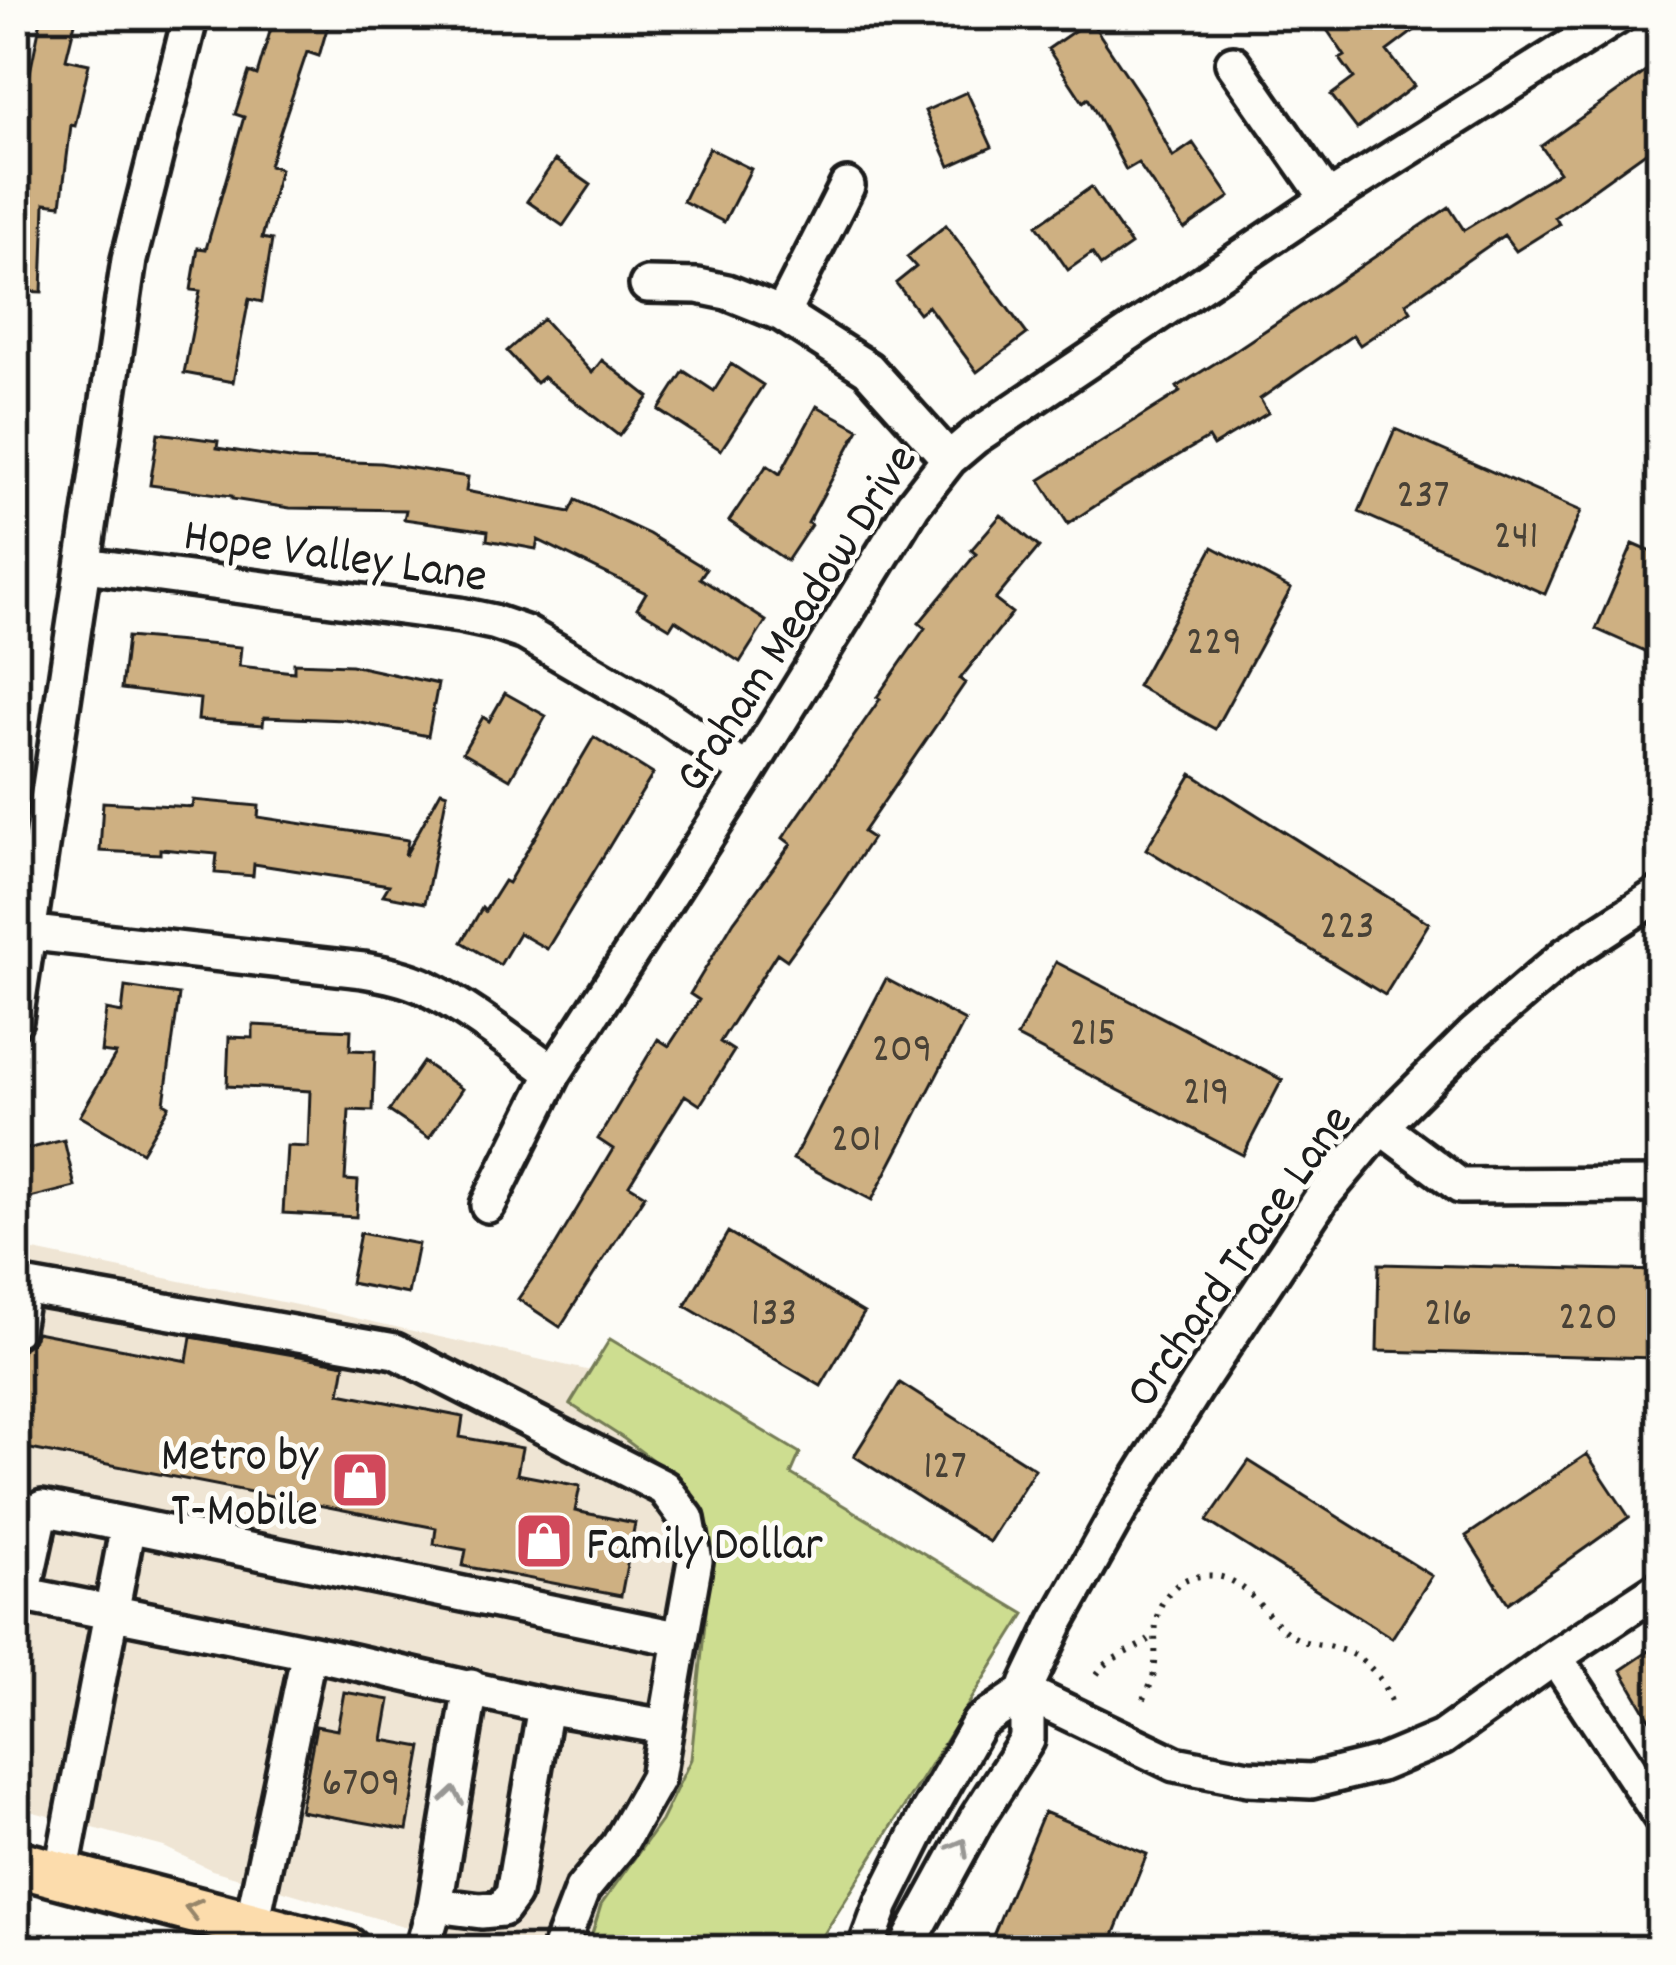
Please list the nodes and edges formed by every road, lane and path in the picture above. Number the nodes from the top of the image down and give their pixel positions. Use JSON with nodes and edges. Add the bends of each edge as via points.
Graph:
{"nodes":[{"id":1,"x":191,"y":15,"type":"edge"},
{"id":2,"x":1615,"y":16,"type":"edge"},
{"id":3,"x":1233,"y":63,"type":"dead end"},
{"id":4,"x":847,"y":186,"type":"dead end"},
{"id":5,"x":1328,"y":200,"type":"junction"},
{"id":6,"x":647,"y":285,"type":"dead end"},
{"id":7,"x":782,"y":314,"type":"junction"},
{"id":8,"x":949,"y":459,"type":"junction"},
{"id":9,"x":85,"y":565,"type":"junction"},
{"id":10,"x":748,"y":772,"type":"junction"},
{"id":11,"x":1661,"y":892,"type":"edge"},
{"id":12,"x":22,"y":932,"type":"edge"},
{"id":13,"x":15,"y":1021,"type":"edge"},
{"id":14,"x":554,"y":1073,"type":"junction"},
{"id":15,"x":1381,"y":1127,"type":"junction"},
{"id":16,"x":1661,"y":1185,"type":"edge"},
{"id":17,"x":488,"y":1204,"type":"dead end"},
{"id":18,"x":19,"y":1285,"type":"edge"},
{"id":19,"x":15,"y":1329,"type":"edge"},
{"id":20,"x":128,"y":1525,"type":"junction"},
{"id":21,"x":1661,"y":1587,"type":"edge"},
{"id":22,"x":19,"y":1594,"type":"edge"},
{"id":23,"x":111,"y":1612,"type":"junction"},
{"id":24,"x":1154,"y":1636,"type":"junction"},
{"id":25,"x":681,"y":1639,"type":"junction"},
{"id":26,"x":309,"y":1652,"type":"junction"},
{"id":27,"x":1555,"y":1657,"type":"junction"},
{"id":28,"x":1097,"y":1674,"type":"dead end"},
{"id":29,"x":471,"y":1687,"type":"junction"},
{"id":30,"x":1025,"y":1692,"type":"junction"},
{"id":31,"x":1144,"y":1699,"type":"dead end"},
{"id":32,"x":1392,"y":1704,"type":"dead end"},
{"id":33,"x":545,"y":1706,"type":"junction"},
{"id":34,"x":665,"y":1727,"type":"junction"},
{"id":35,"x":1661,"y":1817,"type":"edge"},
{"id":36,"x":15,"y":1863,"type":"edge"},
{"id":37,"x":61,"y":1875,"type":"junction"},
{"id":38,"x":435,"y":1905,"type":"junction"},
{"id":39,"x":252,"y":1924,"type":"junction"},
{"id":40,"x":346,"y":1950,"type":"edge"},
{"id":41,"x":422,"y":1950,"type":"edge"},
{"id":42,"x":559,"y":1950,"type":"edge"},
{"id":43,"x":865,"y":1950,"type":"edge"},
{"id":44,"x":904,"y":1950,"type":"edge"}],
"edges":[{"from":1,"to":9,"type":"street","via":[[129,260]]},
{"from":2,"to":5,"type":"street","name":"Graham Meadow Drive"},
{"from":3,"to":5,"type":"street"},
{"from":4,"to":7,"type":"street"},
{"from":5,"to":8,"type":"street","name":"Graham Meadow Drive"},
{"from":6,"to":7,"type":"street","via":[[728,292]]},
{"from":7,"to":8,"type":"street","via":[[868,369]]},
{"from":8,"to":10,"type":"street","name":"Graham Meadow Drive"},
{"from":9,"to":10,"type":"street","name":"Hope Valley Lane","via":[[493,622],[660,712]]},
{"from":9,"to":12,"type":"street"},
{"from":10,"to":14,"type":"street","name":"Graham Meadow Drive"},
{"from":11,"to":15,"type":"street","name":"Orchard Trace Lane","via":[[1566,956]]},
{"from":12,"to":13,"type":"street"},
{"from":12,"to":14,"type":"street","via":[[396,977],[424,986]]},
{"from":14,"to":17,"type":"street","name":"Graham Meadow Drive"},
{"from":15,"to":16,"type":"street","via":[[1460,1186]]},
{"from":15,"to":30,"type":"street","name":"Orchard Trace Lane","via":[[1304,1223],[1199,1383],[1108,1529]]},
{"from":18,"to":19,"type":"street"},
{"from":18,"to":25,"type":"street","via":[[395,1351],[664,1488],[688,1519],[695,1561]]},
{"from":20,"to":22,"type":"street","via":[[42,1508]]},
{"from":20,"to":23,"type":"street"},
{"from":20,"to":25,"type":"street"},
{"from":21,"to":27,"type":"street"},
{"from":22,"to":23,"type":"street"},
{"from":23,"to":26,"type":"street"},
{"from":23,"to":37,"type":"street"},
{"from":24,"to":28,"type":"path"},
{"from":24,"to":31,"type":"path"},
{"from":24,"to":32,"type":"path","via":[[1172,1589],[1187,1578],[1226,1577],[1299,1640],[1370,1666]]},
{"from":25,"to":34,"type":"street"},
{"from":26,"to":29,"type":"street"},
{"from":26,"to":39,"type":"street"},
{"from":27,"to":30,"type":"street","via":[[1442,1738],[1311,1781],[1175,1764]]},
{"from":27,"to":35,"type":"street"},
{"from":29,"to":33,"type":"street"},
{"from":38,"to":29,"type":"street","one_way":true},
{"from":30,"to":43,"type":"street","name":"Orchard Trace Lane","via":[[979,1723],[881,1904]]},
{"from":44,"to":30,"type":"street","name":"Orchard Trace Lane","one_way":true,"via":[[1027,1740]]},
{"from":33,"to":34,"type":"street"},
{"from":33,"to":38,"type":"street","via":[[513,1894],[502,1909]]},
{"from":34,"to":42,"type":"street","via":[[656,1778],[619,1845],[582,1890]]},
{"from":36,"to":37,"type":"main road"},
{"from":39,"to":37,"type":"main road","one_way":true},
{"from":38,"to":41,"type":"street"},
{"from":39,"to":40,"type":"main road"}]}
